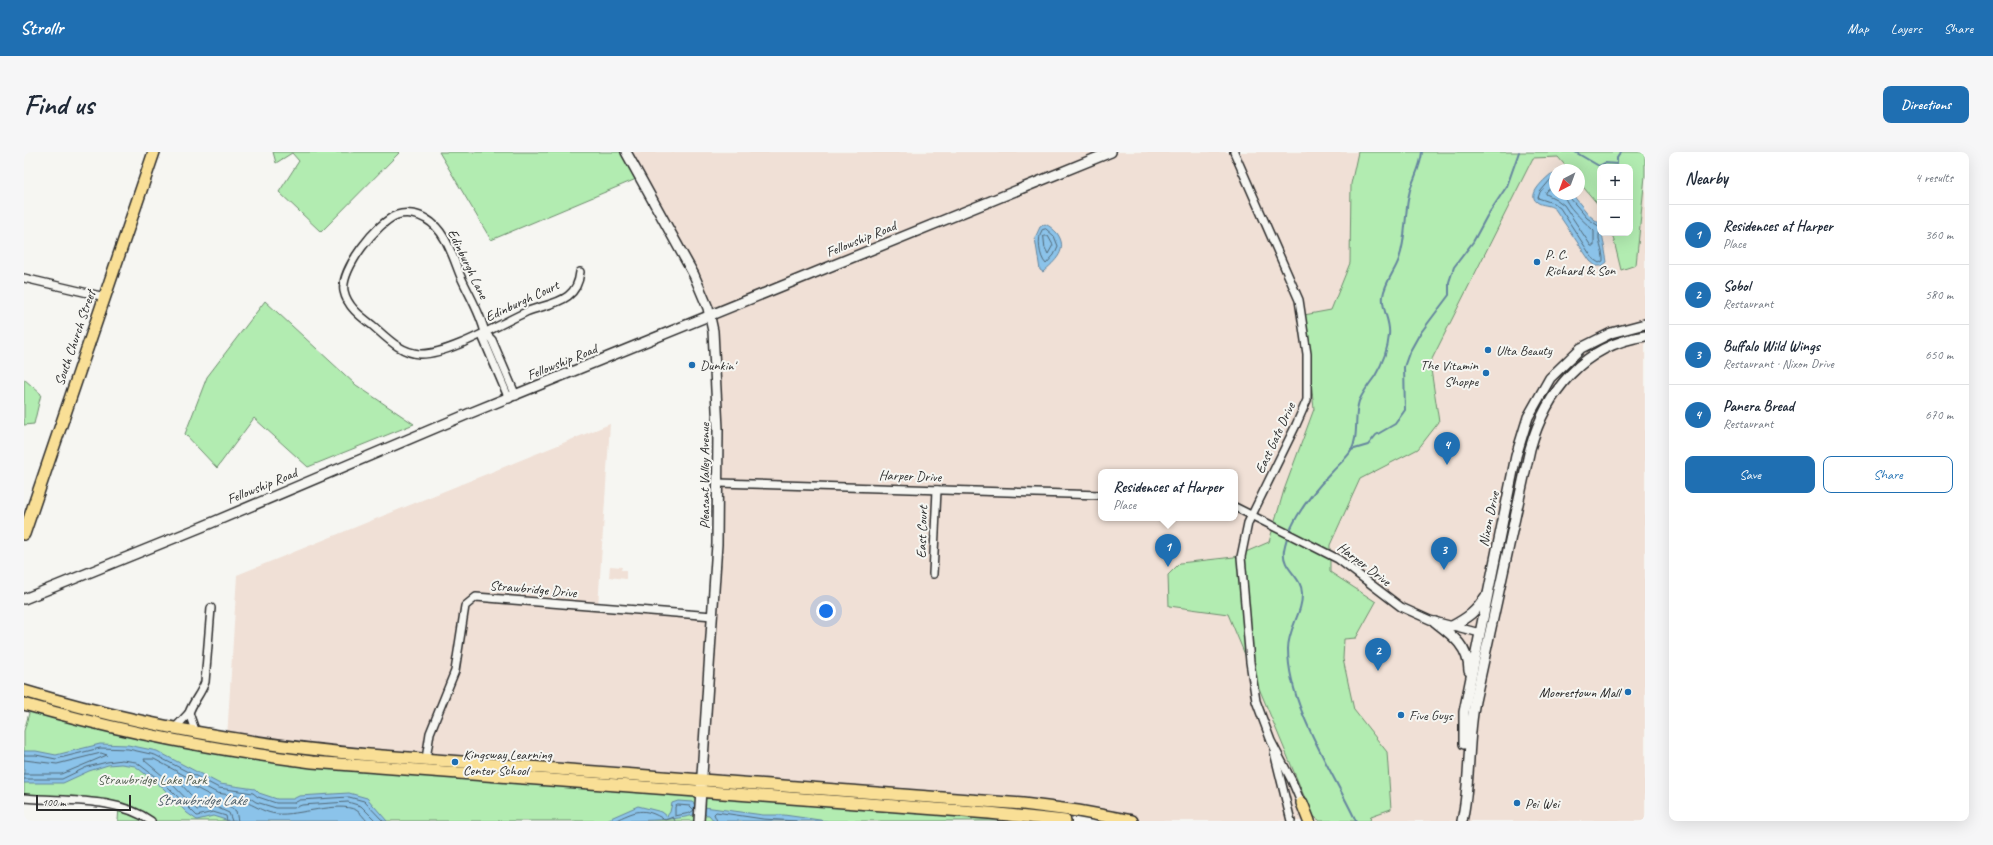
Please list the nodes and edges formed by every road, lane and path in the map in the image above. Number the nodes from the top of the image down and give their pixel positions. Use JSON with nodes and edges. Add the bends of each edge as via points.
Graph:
{"nodes":[{"id":1,"x":154,"y":152,"type":"edge"},
{"id":2,"x":626,"y":152,"type":"edge"},
{"id":3,"x":1111,"y":152,"type":"edge"},
{"id":4,"x":1234,"y":152,"type":"edge"},
{"id":5,"x":580,"y":272,"type":"dead end"},
{"id":6,"x":24,"y":278,"type":"edge"},
{"id":7,"x":105,"y":297,"type":"junction"},
{"id":8,"x":710,"y":316,"type":"junction"},
{"id":9,"x":1645,"y":324,"type":"edge"},
{"id":10,"x":485,"y":333,"type":"junction"},
{"id":11,"x":1645,"y":336,"type":"edge"},
{"id":12,"x":513,"y":397,"type":"junction"},
{"id":13,"x":718,"y":483,"type":"junction"},
{"id":14,"x":937,"y":490,"type":"junction"},
{"id":15,"x":1098,"y":495,"type":"edge"},
{"id":16,"x":1238,"y":509,"type":"edge"},
{"id":17,"x":1252,"y":515,"type":"junction"},
{"id":18,"x":24,"y":534,"type":"edge"},
{"id":19,"x":932,"y":574,"type":"dead end"},
{"id":20,"x":1489,"y":588,"type":"junction"},
{"id":21,"x":24,"y":592,"type":"edge"},
{"id":22,"x":38,"y":594,"type":"junction"},
{"id":23,"x":24,"y":599,"type":"edge"},
{"id":24,"x":211,"y":608,"type":"dead end"},
{"id":25,"x":713,"y":616,"type":"junction"},
{"id":26,"x":1435,"y":622,"type":"junction"},
{"id":27,"x":1452,"y":626,"type":"junction"},
{"id":28,"x":1489,"y":632,"type":"junction"},
{"id":29,"x":1480,"y":633,"type":"junction"},
{"id":30,"x":1487,"y":641,"type":"junction"},
{"id":31,"x":1470,"y":682,"type":"junction"},
{"id":32,"x":24,"y":691,"type":"edge"},
{"id":33,"x":24,"y":704,"type":"edge"},
{"id":34,"x":189,"y":713,"type":"junction"},
{"id":35,"x":174,"y":728,"type":"junction"},
{"id":36,"x":196,"y":733,"type":"junction"},
{"id":37,"x":1271,"y":740,"type":"junction"},
{"id":38,"x":426,"y":759,"type":"junction"},
{"id":39,"x":702,"y":779,"type":"junction"},
{"id":40,"x":1469,"y":783,"type":"junction"},
{"id":41,"x":701,"y":797,"type":"junction"},
{"id":42,"x":24,"y":798,"type":"edge"},
{"id":43,"x":1302,"y":803,"type":"junction"},
{"id":44,"x":699,"y":819,"type":"edge"},
{"id":45,"x":151,"y":821,"type":"edge"},
{"id":46,"x":1065,"y":821,"type":"edge"},
{"id":47,"x":1132,"y":821,"type":"edge"},
{"id":48,"x":1291,"y":821,"type":"edge"},
{"id":49,"x":1306,"y":821,"type":"edge"},
{"id":50,"x":1310,"y":821,"type":"edge"},
{"id":51,"x":1462,"y":821,"type":"edge"}],
"edges":[{"from":1,"to":7,"type":"main road","name":"South Church Street"},
{"from":2,"to":8,"type":"street","name":"Pleasant Valley Avenue","via":[[694,275]]},
{"from":3,"to":8,"type":"street","name":"Fellowship Road"},
{"from":4,"to":17,"type":"street","name":"East Gate Drive","via":[[1299,300],[1307,354],[1307,400]]},
{"from":5,"to":10,"type":"street","name":"Edinburgh Court","via":[[577,285],[568,296],[527,312]]},
{"from":6,"to":7,"type":"street"},
{"from":7,"to":18,"type":"main road","name":"South Church Street"},
{"from":8,"to":12,"type":"street","name":"Fellowship Road"},
{"from":8,"to":13,"type":"street","name":"Pleasant Valley Avenue","via":[[714,331],[717,383]]},
{"from":9,"to":20,"type":"street","name":"Nixon Drive","via":[[1611,333],[1581,348],[1550,378],[1528,417],[1516,456]]},
{"from":10,"to":10,"type":"street","name":"Edinburgh Lane","via":[[446,243],[433,224],[419,216],[404,213],[390,219],[363,248],[345,274],[344,291],[350,305],[404,350],[427,354]]},
{"from":10,"to":12,"type":"street","name":"Edinburgh Lane","via":[[483,338]]},
{"from":11,"to":28,"type":"street","name":"Nixon Drive","via":[[1616,344],[1591,357],[1560,384],[1545,409],[1530,450]]},
{"from":12,"to":22,"type":"street","name":"Fellowship Road"},
{"from":13,"to":14,"type":"street","name":"Harper Drive"},
{"from":13,"to":25,"type":"street","name":"Pleasant Valley Avenue"},
{"from":14,"to":15,"type":"street","name":"Harper Drive"},
{"from":14,"to":19,"type":"street","name":"East Court"},
{"from":16,"to":17,"type":"street","name":"Harper Drive"},
{"from":17,"to":26,"type":"street","name":"Harper Drive","via":[[1328,553],[1397,605]]},
{"from":17,"to":37,"type":"street","name":"East Gate Drive","via":[[1244,534],[1241,557],[1249,652],[1256,701]]},
{"from":20,"to":27,"type":"street","via":[[1476,610]]},
{"from":20,"to":29,"type":"street","name":"Nixon Drive"},
{"from":21,"to":22,"type":"street"},
{"from":22,"to":23,"type":"street","name":"Fellowship Road"},
{"from":24,"to":34,"type":"street","via":[[205,682]]},
{"from":25,"to":38,"type":"street","name":"Strawbridge Drive","via":[[476,597],[465,606],[455,671],[430,733]]},
{"from":25,"to":39,"type":"street","name":"Pleasant Valley Avenue"},
{"from":26,"to":27,"type":"street","name":"Harper Drive"},
{"from":26,"to":31,"type":"street","via":[[1462,645],[1467,654]]},
{"from":27,"to":29,"type":"street","name":"Harper Drive"},
{"from":28,"to":29,"type":"street","name":"Harper Drive"},
{"from":28,"to":30,"type":"street","name":"Nixon Drive"},
{"from":29,"to":30,"type":"street"},
{"from":29,"to":31,"type":"street","name":"Nixon Drive"},
{"from":30,"to":40,"type":"street","name":"Nixon Drive","via":[[1472,715]]},
{"from":31,"to":40,"type":"street","name":"Nixon Drive","via":[[1464,712],[1464,745]]},
{"from":32,"to":35,"type":"main road","via":[[98,712]]},
{"from":33,"to":41,"type":"main road","via":[[150,736],[280,758]]},
{"from":34,"to":35,"type":"street"},
{"from":34,"to":36,"type":"street"},
{"from":35,"to":36,"type":"main road"},
{"from":36,"to":38,"type":"main road","via":[[322,751]]},
{"from":37,"to":43,"type":"street","name":"East Gate Drive"},
{"from":37,"to":48,"type":"street","name":"East Gate Drive"},
{"from":38,"to":39,"type":"main road"},
{"from":39,"to":41,"type":"street","name":"Pleasant Valley Avenue"},
{"from":39,"to":47,"type":"main road","via":[[1023,804]]},
{"from":40,"to":51,"type":"street","name":"Nixon Drive"},
{"from":41,"to":44,"type":"street","name":"Pleasant Valley Avenue"},
{"from":41,"to":46,"type":"main road","via":[[989,813]]},
{"from":42,"to":45,"type":"street","via":[[107,804],[126,808]]},
{"from":43,"to":49,"type":"street","name":"East Gate Drive"},
{"from":43,"to":50,"type":"main road"}]}
